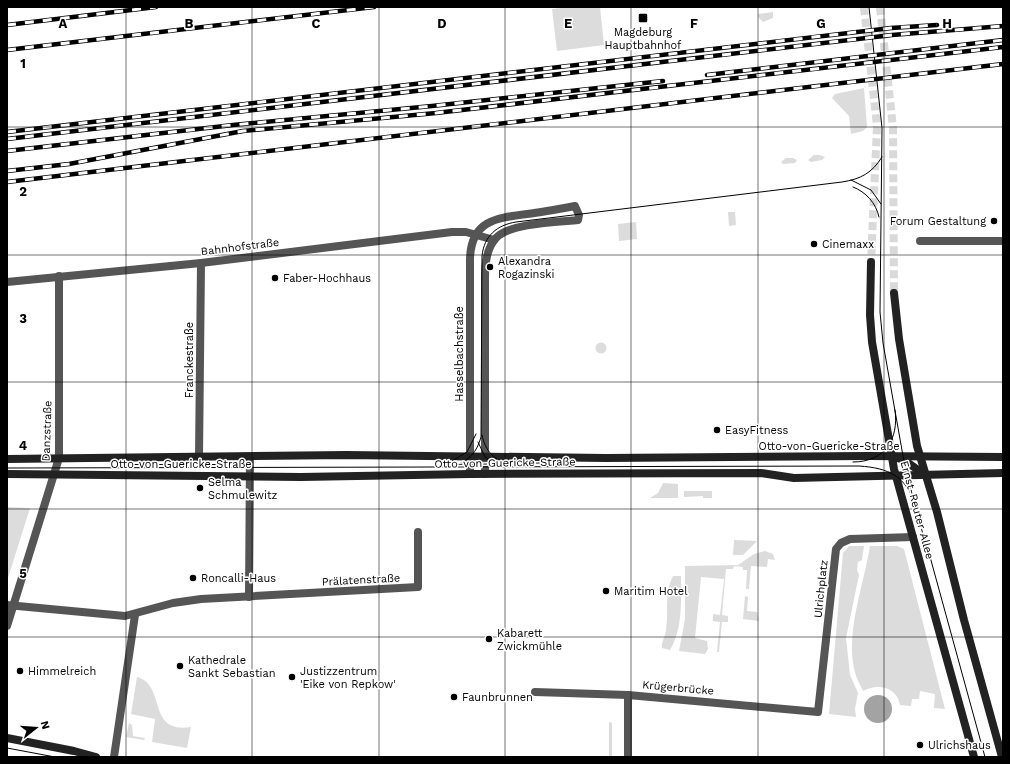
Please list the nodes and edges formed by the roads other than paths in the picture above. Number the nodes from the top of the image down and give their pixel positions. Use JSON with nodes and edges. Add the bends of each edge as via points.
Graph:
{"nodes":[{"id":1,"x":475,"y":235,"type":"junction"},
{"id":2,"x":494,"y":240,"type":"junction"},
{"id":3,"x":1003,"y":241,"type":"edge"},
{"id":4,"x":920,"y":242,"type":"dead end"},
{"id":5,"x":201,"y":262,"type":"junction"},
{"id":6,"x":871,"y":262,"type":"tunnel mouth"},
{"id":7,"x":59,"y":276,"type":"junction"},
{"id":8,"x":7,"y":282,"type":"edge"},
{"id":9,"x":894,"y":293,"type":"tunnel mouth"},
{"id":10,"x":891,"y":456,"type":"junction"},
{"id":11,"x":920,"y":456,"type":"junction"},
{"id":12,"x":199,"y":457,"type":"junction"},
{"id":13,"x":250,"y":457,"type":"junction"},
{"id":14,"x":470,"y":457,"type":"junction"},
{"id":15,"x":485,"y":457,"type":"junction"},
{"id":16,"x":1003,"y":457,"type":"edge"},
{"id":17,"x":59,"y":458,"type":"junction"},
{"id":18,"x":7,"y":459,"type":"edge"},
{"id":19,"x":1003,"y":473,"type":"edge"},
{"id":20,"x":7,"y":474,"type":"edge"},
{"id":21,"x":54,"y":474,"type":"junction"},
{"id":22,"x":470,"y":474,"type":"junction"},
{"id":23,"x":485,"y":474,"type":"junction"},
{"id":24,"x":249,"y":475,"type":"junction"},
{"id":25,"x":925,"y":475,"type":"junction"},
{"id":26,"x":896,"y":477,"type":"junction"},
{"id":27,"x":418,"y":532,"type":"dead end"},
{"id":28,"x":912,"y":537,"type":"junction"},
{"id":29,"x":249,"y":597,"type":"junction"},
{"id":30,"x":10,"y":605,"type":"edge"},
{"id":31,"x":135,"y":615,"type":"junction"},
{"id":32,"x":7,"y":626,"type":"edge"},
{"id":33,"x":535,"y":692,"type":"dead end"},
{"id":34,"x":628,"y":695,"type":"junction"},
{"id":35,"x":818,"y":712,"type":"joint"},
{"id":36,"x":7,"y":738,"type":"edge"},
{"id":37,"x":96,"y":757,"type":"edge"},
{"id":38,"x":114,"y":757,"type":"edge"},
{"id":39,"x":628,"y":757,"type":"edge"},
{"id":40,"x":974,"y":757,"type":"edge"},
{"id":41,"x":1002,"y":757,"type":"edge"}],
"edges":[{"from":1,"to":2,"type":"street","name":"Bahnhofstraße"},
{"from":1,"to":2,"type":"street","via":[[482,226],[497,218],[576,206],[578,210],[578,220],[514,229],[503,232]]},
{"from":1,"to":5,"type":"street","name":"Bahnhofstraße","via":[[466,232],[444,233]]},
{"from":1,"to":14,"type":"street","name":"Hasselbachstraße","via":[[470,259]]},
{"from":2,"to":15,"type":"street","via":[[488,252],[485,269]]},
{"from":3,"to":4,"type":"street"},
{"from":5,"to":7,"type":"street","name":"Bahnhofstraße"},
{"from":5,"to":12,"type":"street","name":"Franckestraße"},
{"from":6,"to":10,"type":"street","name":"Ernst-Reuter-Allee","via":[[872,342]]},
{"from":7,"to":8,"type":"street","name":"Bahnhofstraße"},
{"from":7,"to":17,"type":"street","name":"Danzstraße"},
{"from":9,"to":11,"type":"street","name":"Ernst-Reuter-Allee","via":[[899,339]]},
{"from":10,"to":11,"type":"street","name":"Otto-von-Guericke-Straße"},
{"from":10,"to":15,"type":"street","name":"Otto-von-Guericke-Straße"},
{"from":10,"to":25,"type":"street","via":[[904,460]]},
{"from":10,"to":26,"type":"street","name":"Ernst-Reuter-Allee"},
{"from":11,"to":16,"type":"street","name":"Otto-von-Guericke-Straße"},
{"from":11,"to":25,"type":"street","name":"Ernst-Reuter-Allee"},
{"from":12,"to":13,"type":"street","name":"Otto-von-Guericke-Straße"},
{"from":12,"to":17,"type":"street","name":"Otto-von-Guericke-Straße"},
{"from":13,"to":14,"type":"street","name":"Otto-von-Guericke-Straße"},
{"from":13,"to":24,"type":"street"},
{"from":14,"to":15,"type":"street","name":"Otto-von-Guericke-Straße"},
{"from":14,"to":22,"type":"street","name":"Hasselbachstraße"},
{"from":15,"to":23,"type":"street"},
{"from":17,"to":18,"type":"street","name":"Otto-von-Guericke-Straße"},
{"from":17,"to":21,"type":"street","name":"Danzstraße"},
{"from":19,"to":25,"type":"street","name":"Otto-von-Guericke-Straße"},
{"from":20,"to":21,"type":"street","name":"Otto-von-Guericke-Straße"},
{"from":21,"to":24,"type":"street","name":"Otto-von-Guericke-Straße"},
{"from":21,"to":30,"type":"street","name":"Danzstraße"},
{"from":22,"to":23,"type":"street","name":"Otto-von-Guericke-Straße"},
{"from":22,"to":24,"type":"street","name":"Otto-von-Guericke-Straße"},
{"from":23,"to":26,"type":"street","name":"Otto-von-Guericke-Straße","via":[[761,473],[794,478]]},
{"from":24,"to":29,"type":"street"},
{"from":25,"to":26,"type":"street","name":"Otto-von-Guericke-Straße"},
{"from":25,"to":41,"type":"street","name":"Ernst-Reuter-Allee"},
{"from":26,"to":28,"type":"street","name":"Ernst-Reuter-Allee"},
{"from":27,"to":29,"type":"street","name":"Prälatenstraße","via":[[418,587]]},
{"from":28,"to":35,"type":"street","name":"Ulrichplatz","via":[[850,539],[836,549]]},
{"from":28,"to":40,"type":"street","name":"Ernst-Reuter-Allee"},
{"from":29,"to":31,"type":"street","via":[[180,601]]},
{"from":30,"to":31,"type":"street","via":[[121,616]]},
{"from":30,"to":32,"type":"street","name":"Danzstraße"},
{"from":31,"to":38,"type":"street"},
{"from":33,"to":34,"type":"street","name":"Krügerbrücke"},
{"from":34,"to":35,"type":"street","name":"Krügerbrücke"},
{"from":34,"to":39,"type":"street"},
{"from":36,"to":37,"type":"street"}]}
